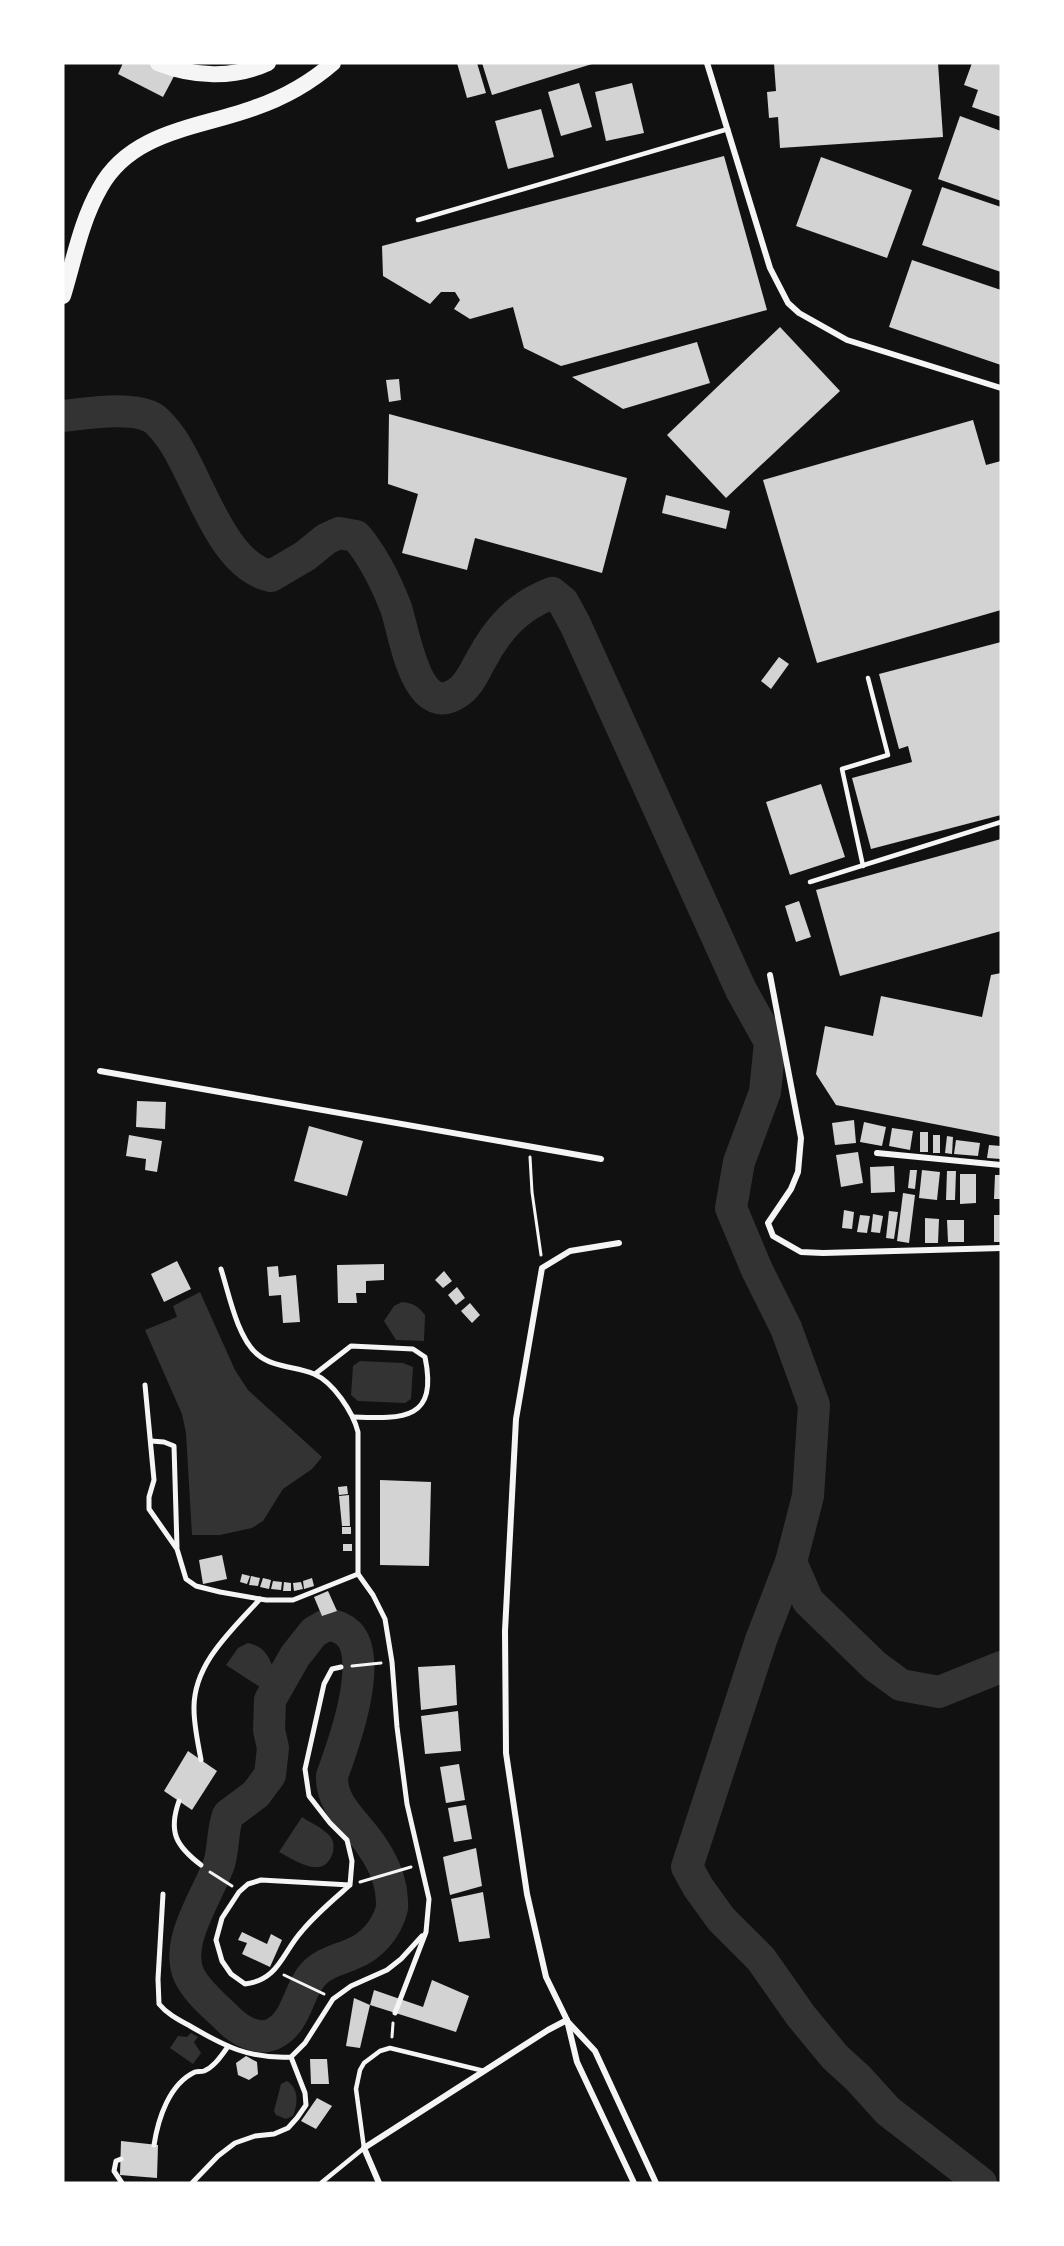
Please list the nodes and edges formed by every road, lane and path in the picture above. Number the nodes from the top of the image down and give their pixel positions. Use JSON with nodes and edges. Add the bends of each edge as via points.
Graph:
{"nodes":[{"id":1,"x":158,"y":63,"type":"edge"},
{"id":2,"x":268,"y":63,"type":"edge"},
{"id":3,"x":333,"y":63,"type":"edge"},
{"id":4,"x":707,"y":63,"type":"edge"},
{"id":5,"x":728,"y":129,"type":"junction"},
{"id":6,"x":418,"y":220,"type":"dead end"},
{"id":7,"x":63,"y":296,"type":"edge"},
{"id":8,"x":1001,"y":388,"type":"edge"},
{"id":9,"x":868,"y":678,"type":"dead end"},
{"id":10,"x":1001,"y":822,"type":"edge"},
{"id":11,"x":863,"y":866,"type":"junction"},
{"id":12,"x":810,"y":882,"type":"dead end"},
{"id":13,"x":770,"y":975,"type":"dead end"},
{"id":14,"x":100,"y":1071,"type":"dead end"},
{"id":15,"x":530,"y":1147,"type":"junction"},
{"id":16,"x":877,"y":1153,"type":"dead end"},
{"id":17,"x":601,"y":1159,"type":"dead end"},
{"id":18,"x":1001,"y":1166,"type":"edge"},
{"id":19,"x":619,"y":1243,"type":"dead end"},
{"id":20,"x":1001,"y":1248,"type":"edge"},
{"id":21,"x":542,"y":1268,"type":"junction"},
{"id":22,"x":221,"y":1269,"type":"dead end"},
{"id":23,"x":315,"y":1374,"type":"junction"},
{"id":24,"x":145,"y":1385,"type":"dead end"},
{"id":25,"x":354,"y":1417,"type":"junction"},
{"id":26,"x":151,"y":1441,"type":"junction"},
{"id":27,"x":177,"y":1549,"type":"junction"},
{"id":28,"x":358,"y":1574,"type":"junction"},
{"id":29,"x":260,"y":1599,"type":"junction"},
{"id":30,"x":392,"y":1662,"type":"junction"},
{"id":31,"x":341,"y":1667,"type":"joint"},
{"id":32,"x":201,"y":1760,"type":"dead end"},
{"id":33,"x":179,"y":1801,"type":"dead end"},
{"id":34,"x":201,"y":1865,"type":"joint"},
{"id":35,"x":420,"y":1865,"type":"junction"},
{"id":36,"x":350,"y":1885,"type":"junction"},
{"id":37,"x":239,"y":1892,"type":"junction"},
{"id":38,"x":163,"y":1894,"type":"dead end"},
{"id":39,"x":426,"y":1932,"type":"junction"},
{"id":40,"x":274,"y":1971,"type":"junction"},
{"id":41,"x":333,"y":1999,"type":"junction"},
{"id":42,"x":395,"y":2013,"type":"joint"},
{"id":43,"x":567,"y":2020,"type":"junction"},
{"id":44,"x":227,"y":2048,"type":"junction"},
{"id":45,"x":390,"y":2048,"type":"junction"},
{"id":46,"x":291,"y":2057,"type":"junction"},
{"id":47,"x":484,"y":2071,"type":"junction"},
{"id":48,"x":154,"y":2145,"type":"dead end"},
{"id":49,"x":364,"y":2148,"type":"junction"},
{"id":50,"x":121,"y":2159,"type":"dead end"},
{"id":51,"x":122,"y":2183,"type":"edge"},
{"id":52,"x":192,"y":2183,"type":"edge"},
{"id":53,"x":321,"y":2183,"type":"edge"},
{"id":54,"x":379,"y":2183,"type":"edge"},
{"id":55,"x":634,"y":2183,"type":"edge"},
{"id":56,"x":656,"y":2183,"type":"edge"}],
"edges":[{"from":1,"to":2,"type":"highway","via":[[206,74],[243,72]]},
{"from":3,"to":7,"type":"highway","via":[[276,100],[164,135],[132,151],[100,187],[92,203]]},
{"from":4,"to":5,"type":"street"},
{"from":5,"to":6,"type":"lane"},
{"from":5,"to":8,"type":"street","via":[[770,268],[788,303],[847,340]]},
{"from":9,"to":11,"type":"lane","via":[[888,755],[842,769]]},
{"from":10,"to":11,"type":"lane"},
{"from":11,"to":12,"type":"lane"},
{"from":13,"to":20,"type":"street","via":[[801,1138],[798,1172],[768,1223],[773,1236],[801,1252]]},
{"from":14,"to":15,"type":"street"},
{"from":15,"to":17,"type":"street"},
{"from":15,"to":21,"type":"path"},
{"from":16,"to":18,"type":"street"},
{"from":19,"to":21,"type":"street","via":[[570,1251]]},
{"from":21,"to":43,"type":"street","via":[[516,1419],[505,1631],[506,1753],[531,1914],[546,1977]]},
{"from":22,"to":23,"type":"street","via":[[241,1332],[256,1353],[271,1363]]},
{"from":23,"to":25,"type":"street"},
{"from":23,"to":25,"type":"street","via":[[351,1346],[413,1349],[425,1357],[426,1398],[419,1408],[394,1417]]},
{"from":24,"to":26,"type":"street"},
{"from":25,"to":28,"type":"street","via":[[360,1447]]},
{"from":26,"to":27,"type":"street","via":[[154,1480],[149,1509]]},
{"from":26,"to":27,"type":"street","via":[[174,1446]]},
{"from":27,"to":29,"type":"street","via":[[186,1580],[196,1586]]},
{"from":28,"to":29,"type":"street","via":[[293,1600]]},
{"from":28,"to":30,"type":"street","via":[[385,1619]]},
{"from":29,"to":32,"type":"street","via":[[214,1650],[198,1683],[194,1707]]},
{"from":30,"to":31,"type":"path"},
{"from":30,"to":35,"type":"street","via":[[407,1804]]},
{"from":31,"to":36,"type":"street","via":[[332,1669],[324,1684],[305,1769],[309,1796],[347,1840],[352,1861]]},
{"from":33,"to":34,"type":"street","via":[[174,1832],[184,1852]]},
{"from":34,"to":37,"type":"path"},
{"from":35,"to":36,"type":"path"},
{"from":35,"to":39,"type":"street","via":[[429,1899]]},
{"from":36,"to":37,"type":"street","via":[[261,1880]]},
{"from":36,"to":40,"type":"street","via":[[300,1932]]},
{"from":37,"to":40,"type":"street","via":[[222,1918],[216,1940],[222,1961],[245,1984]]},
{"from":38,"to":44,"type":"street","via":[[159,2004]]},
{"from":39,"to":41,"type":"street","via":[[387,1970]]},
{"from":39,"to":42,"type":"street"},
{"from":40,"to":41,"type":"path"},
{"from":41,"to":46,"type":"street","via":[[305,2043]]},
{"from":42,"to":45,"type":"path"},
{"from":43,"to":47,"type":"street"},
{"from":43,"to":55,"type":"street","via":[[577,2062]]},
{"from":43,"to":56,"type":"street","via":[[595,2051]]},
{"from":44,"to":46,"type":"street","via":[[272,2058]]},
{"from":44,"to":48,"type":"street","via":[[214,2064],[195,2072],[170,2097]]},
{"from":45,"to":47,"type":"lane"},
{"from":45,"to":49,"type":"lane","via":[[372,2056],[360,2070],[356,2089]]},
{"from":46,"to":52,"type":"street","via":[[305,2093],[306,2105],[297,2118],[288,2128],[274,2134],[235,2143]]},
{"from":47,"to":49,"type":"street"},
{"from":49,"to":53,"type":"lane"},
{"from":49,"to":54,"type":"street"},
{"from":50,"to":51,"type":"street","via":[[114,2171]]}]}
